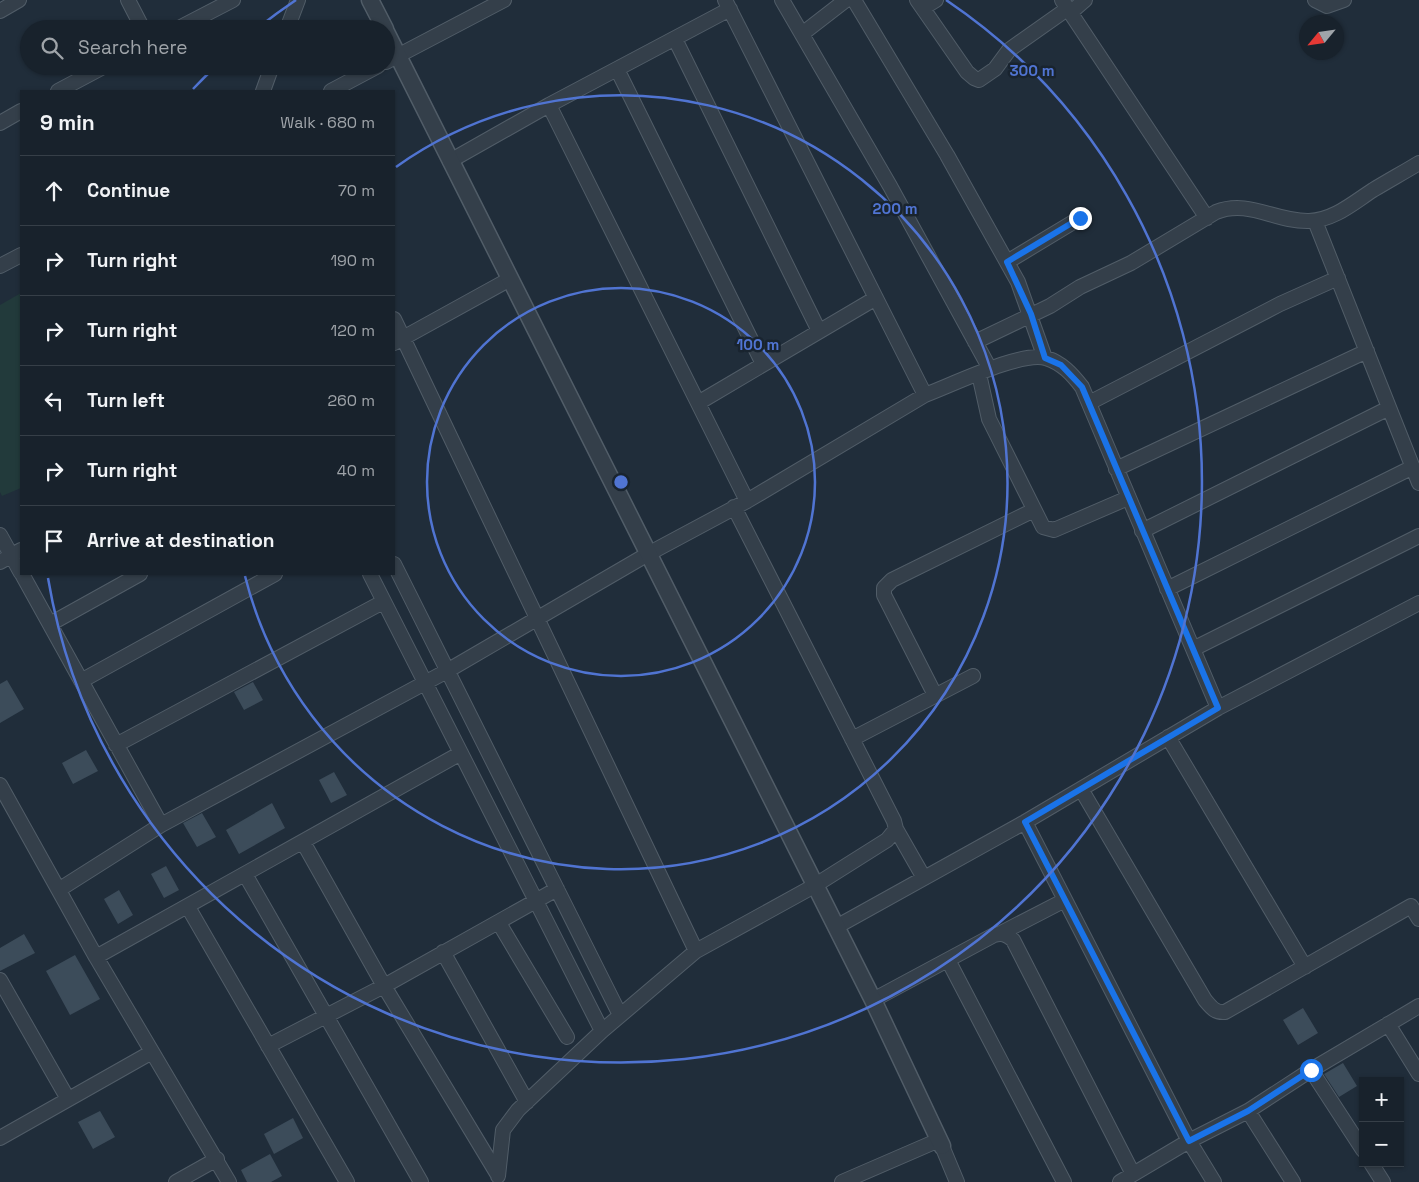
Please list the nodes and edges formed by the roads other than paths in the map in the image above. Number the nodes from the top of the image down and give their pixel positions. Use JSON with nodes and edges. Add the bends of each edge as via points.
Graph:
{"nodes":[{"id":1,"x":19,"y":0,"type":"edge"},
{"id":2,"x":128,"y":0,"type":"edge"},
{"id":3,"x":231,"y":0,"type":"edge"},
{"id":4,"x":298,"y":0,"type":"edge"},
{"id":5,"x":370,"y":0,"type":"edge"},
{"id":6,"x":504,"y":0,"type":"edge"},
{"id":7,"x":782,"y":0,"type":"edge"},
{"id":8,"x":846,"y":0,"type":"edge"},
{"id":9,"x":854,"y":0,"type":"edge"},
{"id":10,"x":936,"y":0,"type":"edge"},
{"id":11,"x":1085,"y":0,"type":"edge"},
{"id":12,"x":1315,"y":0,"type":"edge"},
{"id":13,"x":1344,"y":0,"type":"edge"},
{"id":14,"x":920,"y":4,"type":"edge"},
{"id":15,"x":728,"y":5,"type":"edge"},
{"id":16,"x":1066,"y":7,"type":"edge"},
{"id":17,"x":0,"y":11,"type":"edge"},
{"id":18,"x":138,"y":20,"type":"edge"},
{"id":19,"x":194,"y":20,"type":"edge"},
{"id":20,"x":290,"y":20,"type":"edge"},
{"id":21,"x":381,"y":20,"type":"edge"},
{"id":22,"x":802,"y":34,"type":"junction"},
{"id":23,"x":674,"y":39,"type":"junction"},
{"id":24,"x":395,"y":57,"type":"edge"},
{"id":25,"x":395,"y":64,"type":"edge"},
{"id":26,"x":618,"y":71,"type":"junction"},
{"id":27,"x":88,"y":75,"type":"edge"},
{"id":28,"x":269,"y":75,"type":"edge"},
{"id":29,"x":361,"y":75,"type":"edge"},
{"id":30,"x":60,"y":90,"type":"edge"},
{"id":31,"x":263,"y":90,"type":"edge"},
{"id":32,"x":333,"y":90,"type":"edge"},
{"id":33,"x":550,"y":105,"type":"junction"},
{"id":34,"x":20,"y":112,"type":"edge"},
{"id":35,"x":0,"y":123,"type":"edge"},
{"id":36,"x":450,"y":161,"type":"junction"},
{"id":37,"x":1419,"y":162,"type":"edge"},
{"id":38,"x":1080,"y":218,"type":"dead end"},
{"id":39,"x":1207,"y":218,"type":"junction"},
{"id":40,"x":1315,"y":221,"type":"junction"},
{"id":41,"x":20,"y":256,"type":"edge"},
{"id":42,"x":1007,"y":262,"type":"junction"},
{"id":43,"x":0,"y":266,"type":"edge"},
{"id":44,"x":1338,"y":278,"type":"junction"},
{"id":45,"x":510,"y":279,"type":"junction"},
{"id":46,"x":876,"y":298,"type":"junction"},
{"id":47,"x":1031,"y":314,"type":"junction"},
{"id":48,"x":395,"y":324,"type":"edge"},
{"id":49,"x":819,"y":332,"type":"junction"},
{"id":50,"x":398,"y":340,"type":"edge"},
{"id":51,"x":975,"y":342,"type":"junction"},
{"id":52,"x":1367,"y":351,"type":"junction"},
{"id":53,"x":1045,"y":358,"type":"junction"},
{"id":54,"x":763,"y":364,"type":"junction"},
{"id":55,"x":984,"y":372,"type":"junction"},
{"id":56,"x":926,"y":396,"type":"junction"},
{"id":57,"x":698,"y":402,"type":"junction"},
{"id":58,"x":1089,"y":403,"type":"junction"},
{"id":59,"x":1389,"y":408,"type":"junction"},
{"id":60,"x":1413,"y":467,"type":"junction"},
{"id":61,"x":1116,"y":469,"type":"junction"},
{"id":62,"x":1419,"y":483,"type":"edge"},
{"id":63,"x":1128,"y":498,"type":"junction"},
{"id":64,"x":740,"y":504,"type":"junction"},
{"id":65,"x":1034,"y":510,"type":"junction"},
{"id":66,"x":1142,"y":531,"type":"junction"},
{"id":67,"x":0,"y":535,"type":"edge"},
{"id":68,"x":1419,"y":536,"type":"edge"},
{"id":69,"x":648,"y":554,"type":"junction"},
{"id":70,"x":11,"y":556,"type":"edge"},
{"id":71,"x":395,"y":566,"type":"edge"},
{"id":72,"x":20,"y":570,"type":"edge"},
{"id":73,"x":23,"y":575,"type":"edge"},
{"id":74,"x":138,"y":575,"type":"edge"},
{"id":75,"x":273,"y":575,"type":"edge"},
{"id":76,"x":370,"y":575,"type":"edge"},
{"id":77,"x":1167,"y":590,"type":"junction"},
{"id":78,"x":383,"y":602,"type":"junction"},
{"id":79,"x":1419,"y":604,"type":"edge"},
{"id":80,"x":538,"y":620,"type":"junction"},
{"id":81,"x":50,"y":624,"type":"junction"},
{"id":82,"x":1193,"y":649,"type":"junction"},
{"id":83,"x":447,"y":671,"type":"junction"},
{"id":84,"x":973,"y":676,"type":"dead end"},
{"id":85,"x":81,"y":681,"type":"junction"},
{"id":86,"x":425,"y":682,"type":"junction"},
{"id":87,"x":935,"y":695,"type":"junction"},
{"id":88,"x":1218,"y":708,"type":"junction"},
{"id":89,"x":1168,"y":737,"type":"junction"},
{"id":90,"x":852,"y":739,"type":"junction"},
{"id":91,"x":116,"y":745,"type":"junction"},
{"id":92,"x":461,"y":753,"type":"junction"},
{"id":93,"x":0,"y":785,"type":"edge"},
{"id":94,"x":1080,"y":789,"type":"junction"},
{"id":95,"x":1025,"y":822,"type":"junction"},
{"id":96,"x":161,"y":825,"type":"junction"},
{"id":97,"x":896,"y":829,"type":"junction"},
{"id":98,"x":303,"y":842,"type":"junction"},
{"id":99,"x":245,"y":874,"type":"junction"},
{"id":100,"x":924,"y":878,"type":"junction"},
{"id":101,"x":814,"y":886,"type":"junction"},
{"id":102,"x":60,"y":889,"type":"junction"},
{"id":103,"x":557,"y":889,"type":"junction"},
{"id":104,"x":536,"y":900,"type":"junction"},
{"id":105,"x":1065,"y":900,"type":"junction"},
{"id":106,"x":188,"y":907,"type":"junction"},
{"id":107,"x":1419,"y":918,"type":"edge"},
{"id":108,"x":499,"y":923,"type":"junction"},
{"id":109,"x":836,"y":927,"type":"junction"},
{"id":110,"x":1001,"y":933,"type":"junction"},
{"id":111,"x":696,"y":951,"type":"junction"},
{"id":112,"x":443,"y":952,"type":"junction"},
{"id":113,"x":96,"y":957,"type":"junction"},
{"id":114,"x":948,"y":960,"type":"junction"},
{"id":115,"x":1305,"y":966,"type":"junction"},
{"id":116,"x":0,"y":980,"type":"edge"},
{"id":117,"x":384,"y":986,"type":"junction"},
{"id":118,"x":4,"y":998,"type":"edge"},
{"id":119,"x":872,"y":1000,"type":"junction"},
{"id":120,"x":1419,"y":1006,"type":"edge"},
{"id":121,"x":326,"y":1015,"type":"junction"},
{"id":122,"x":620,"y":1015,"type":"junction"},
{"id":123,"x":1388,"y":1024,"type":"junction"},
{"id":124,"x":602,"y":1031,"type":"junction"},
{"id":125,"x":567,"y":1037,"type":"dead end"},
{"id":126,"x":268,"y":1046,"type":"junction"},
{"id":127,"x":152,"y":1052,"type":"junction"},
{"id":128,"x":1311,"y":1070,"type":"junction"},
{"id":129,"x":1419,"y":1074,"type":"edge"},
{"id":130,"x":68,"y":1099,"type":"junction"},
{"id":131,"x":527,"y":1102,"type":"junction"},
{"id":132,"x":1248,"y":1111,"type":"junction"},
{"id":133,"x":0,"y":1138,"type":"edge"},
{"id":134,"x":1189,"y":1141,"type":"junction"},
{"id":135,"x":941,"y":1143,"type":"junction"},
{"id":136,"x":1359,"y":1144,"type":"edge"},
{"id":137,"x":217,"y":1159,"type":"junction"},
{"id":138,"x":1374,"y":1167,"type":"edge"},
{"id":139,"x":1134,"y":1174,"type":"junction"},
{"id":140,"x":498,"y":1179,"type":"edge"},
{"id":141,"x":176,"y":1182,"type":"edge"},
{"id":142,"x":229,"y":1182,"type":"edge"},
{"id":143,"x":347,"y":1182,"type":"edge"},
{"id":144,"x":422,"y":1182,"type":"edge"},
{"id":145,"x":842,"y":1182,"type":"edge"},
{"id":146,"x":957,"y":1182,"type":"edge"},
{"id":147,"x":1064,"y":1182,"type":"edge"},
{"id":148,"x":1120,"y":1182,"type":"edge"},
{"id":149,"x":1214,"y":1182,"type":"edge"},
{"id":150,"x":1293,"y":1182,"type":"edge"},
{"id":151,"x":1383,"y":1182,"type":"edge"}],
"edges":[{"from":1,"to":17,"type":"street"},
{"from":2,"to":18,"type":"street"},
{"from":3,"to":19,"type":"street"},
{"from":4,"to":20,"type":"street"},
{"from":5,"to":21,"type":"street"},
{"from":6,"to":24,"type":"street"},
{"from":7,"to":22,"type":"street"},
{"from":8,"to":22,"type":"street"},
{"from":9,"to":42,"type":"street"},
{"from":10,"to":14,"type":"street"},
{"from":11,"to":16,"type":"street"},
{"from":12,"to":13,"type":"street","via":[[1327,6]]},
{"from":14,"to":16,"type":"street","via":[[967,72],[979,80],[995,69],[1009,50]]},
{"from":15,"to":23,"type":"street"},
{"from":15,"to":46,"type":"street"},
{"from":16,"to":39,"type":"street"},
{"from":22,"to":51,"type":"street"},
{"from":23,"to":26,"type":"street"},
{"from":23,"to":49,"type":"street"},
{"from":25,"to":36,"type":"street"},
{"from":26,"to":33,"type":"street"},
{"from":26,"to":54,"type":"street"},
{"from":27,"to":30,"type":"street"},
{"from":28,"to":31,"type":"street"},
{"from":29,"to":32,"type":"street"},
{"from":33,"to":36,"type":"street"},
{"from":33,"to":57,"type":"street"},
{"from":34,"to":35,"type":"street"},
{"from":36,"to":45,"type":"street"},
{"from":37,"to":40,"type":"street","via":[[1344,210]]},
{"from":38,"to":42,"type":"street"},
{"from":39,"to":40,"type":"street","via":[[1227,208],[1240,206],[1294,221]]},
{"from":39,"to":47,"type":"street","via":[[1131,263]]},
{"from":40,"to":44,"type":"street"},
{"from":41,"to":43,"type":"street"},
{"from":42,"to":47,"type":"street"},
{"from":44,"to":52,"type":"street"},
{"from":44,"to":58,"type":"street","via":[[1280,304]]},
{"from":45,"to":50,"type":"street"},
{"from":45,"to":69,"type":"street"},
{"from":46,"to":49,"type":"street"},
{"from":46,"to":56,"type":"street"},
{"from":47,"to":51,"type":"street"},
{"from":47,"to":53,"type":"street"},
{"from":48,"to":50,"type":"street"},
{"from":49,"to":54,"type":"street"},
{"from":50,"to":80,"type":"street"},
{"from":51,"to":55,"type":"street"},
{"from":52,"to":59,"type":"street"},
{"from":52,"to":61,"type":"street"},
{"from":53,"to":55,"type":"street","via":[[1030,358]]},
{"from":53,"to":58,"type":"street","via":[[1073,375]]},
{"from":54,"to":57,"type":"street"},
{"from":55,"to":56,"type":"street"},
{"from":55,"to":65,"type":"street","via":[[989,419]]},
{"from":56,"to":64,"type":"street"},
{"from":57,"to":64,"type":"street"},
{"from":58,"to":61,"type":"street"},
{"from":59,"to":60,"type":"street"},
{"from":59,"to":66,"type":"street"},
{"from":60,"to":62,"type":"street"},
{"from":60,"to":77,"type":"street"},
{"from":61,"to":63,"type":"street"},
{"from":63,"to":65,"type":"street","via":[[1054,530],[1043,527]]},
{"from":63,"to":66,"type":"street"},
{"from":64,"to":69,"type":"street"},
{"from":64,"to":90,"type":"street"},
{"from":65,"to":87,"type":"street","via":[[892,580],[884,588],[884,595]]},
{"from":66,"to":77,"type":"street"},
{"from":67,"to":70,"type":"street"},
{"from":68,"to":82,"type":"street"},
{"from":69,"to":80,"type":"street"},
{"from":69,"to":101,"type":"street"},
{"from":70,"to":72,"type":"street"},
{"from":71,"to":83,"type":"street"},
{"from":73,"to":81,"type":"street"},
{"from":74,"to":81,"type":"street"},
{"from":75,"to":85,"type":"street"},
{"from":76,"to":78,"type":"street"},
{"from":77,"to":82,"type":"street"},
{"from":78,"to":86,"type":"street"},
{"from":78,"to":91,"type":"street"},
{"from":79,"to":88,"type":"street"},
{"from":80,"to":83,"type":"street"},
{"from":80,"to":111,"type":"street"},
{"from":81,"to":85,"type":"street"},
{"from":82,"to":88,"type":"street"},
{"from":83,"to":86,"type":"street"},
{"from":83,"to":103,"type":"street"},
{"from":84,"to":87,"type":"street"},
{"from":85,"to":91,"type":"street"},
{"from":86,"to":92,"type":"street"},
{"from":86,"to":96,"type":"street"},
{"from":87,"to":90,"type":"street"},
{"from":88,"to":89,"type":"street"},
{"from":89,"to":94,"type":"street"},
{"from":89,"to":115,"type":"street"},
{"from":90,"to":97,"type":"street"},
{"from":91,"to":96,"type":"street"},
{"from":92,"to":98,"type":"street"},
{"from":92,"to":104,"type":"street"},
{"from":93,"to":102,"type":"street"},
{"from":94,"to":95,"type":"street"},
{"from":94,"to":115,"type":"street","via":[[1205,1000],[1214,1010],[1225,1012]]},
{"from":95,"to":100,"type":"street"},
{"from":95,"to":105,"type":"street"},
{"from":96,"to":102,"type":"street"},
{"from":97,"to":100,"type":"street"},
{"from":97,"to":101,"type":"street","via":[[887,840]]},
{"from":98,"to":99,"type":"street"},
{"from":98,"to":117,"type":"street"},
{"from":99,"to":106,"type":"street"},
{"from":99,"to":121,"type":"street"},
{"from":100,"to":109,"type":"street"},
{"from":101,"to":109,"type":"street"},
{"from":101,"to":111,"type":"street"},
{"from":102,"to":113,"type":"street"},
{"from":103,"to":104,"type":"street"},
{"from":103,"to":122,"type":"street"},
{"from":104,"to":108,"type":"street"},
{"from":104,"to":124,"type":"street"},
{"from":105,"to":110,"type":"street"},
{"from":105,"to":134,"type":"street"},
{"from":106,"to":113,"type":"street"},
{"from":106,"to":126,"type":"street"},
{"from":107,"to":115,"type":"street","via":[[1410,906]]},
{"from":108,"to":112,"type":"street"},
{"from":108,"to":125,"type":"street"},
{"from":109,"to":119,"type":"street"},
{"from":110,"to":114,"type":"street"},
{"from":110,"to":139,"type":"street","via":[[1013,940]]},
{"from":111,"to":122,"type":"street"},
{"from":112,"to":117,"type":"street"},
{"from":112,"to":131,"type":"street"},
{"from":113,"to":127,"type":"street"},
{"from":114,"to":119,"type":"street"},
{"from":114,"to":147,"type":"street"},
{"from":116,"to":118,"type":"street"},
{"from":117,"to":121,"type":"street"},
{"from":117,"to":140,"type":"street"},
{"from":118,"to":130,"type":"street"},
{"from":119,"to":135,"type":"street"},
{"from":120,"to":123,"type":"street"},
{"from":121,"to":126,"type":"street"},
{"from":121,"to":144,"type":"street"},
{"from":122,"to":124,"type":"street"},
{"from":123,"to":128,"type":"street"},
{"from":123,"to":129,"type":"street"},
{"from":124,"to":131,"type":"street"},
{"from":126,"to":143,"type":"street"},
{"from":127,"to":130,"type":"street"},
{"from":127,"to":137,"type":"street"},
{"from":128,"to":132,"type":"street"},
{"from":128,"to":136,"type":"street"},
{"from":130,"to":133,"type":"street"},
{"from":131,"to":140,"type":"street","via":[[503,1130]]},
{"from":132,"to":134,"type":"street"},
{"from":132,"to":150,"type":"street"},
{"from":134,"to":139,"type":"street"},
{"from":134,"to":149,"type":"street"},
{"from":135,"to":145,"type":"street"},
{"from":135,"to":146,"type":"street"},
{"from":137,"to":141,"type":"street"},
{"from":137,"to":142,"type":"street"},
{"from":138,"to":151,"type":"street"},
{"from":139,"to":148,"type":"street"}]}
